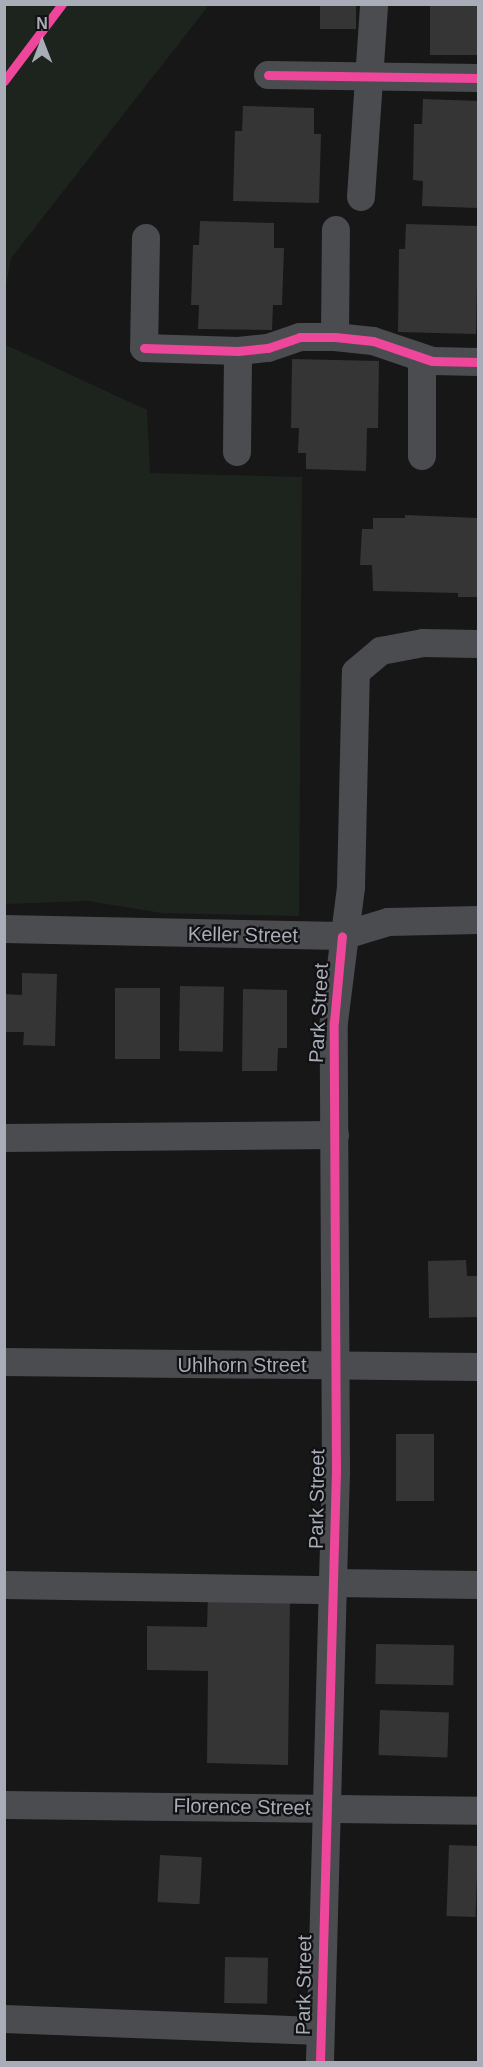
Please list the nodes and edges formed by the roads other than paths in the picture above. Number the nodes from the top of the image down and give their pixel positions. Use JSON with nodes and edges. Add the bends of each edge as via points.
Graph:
{"nodes":[{"id":1,"x":374,"y":4,"type":"edge"},
{"id":2,"x":268,"y":75,"type":"dead end"},
{"id":3,"x":368,"y":76,"type":"junction"},
{"id":4,"x":478,"y":78,"type":"edge"},
{"id":5,"x":361,"y":197,"type":"dead end"},
{"id":6,"x":336,"y":230,"type":"dead end"},
{"id":7,"x":146,"y":238,"type":"dead end"},
{"id":8,"x":335,"y":337,"type":"junction"},
{"id":9,"x":238,"y":351,"type":"junction"},
{"id":10,"x":422,"y":358,"type":"junction"},
{"id":11,"x":478,"y":362,"type":"edge"},
{"id":12,"x":237,"y":452,"type":"dead end"},
{"id":13,"x":422,"y":456,"type":"dead end"},
{"id":14,"x":478,"y":644,"type":"edge"},
{"id":15,"x":478,"y":920,"type":"edge"},
{"id":16,"x":4,"y":929,"type":"edge"},
{"id":17,"x":342,"y":936,"type":"junction"},
{"id":18,"x":334,"y":1135,"type":"junction"},
{"id":19,"x":4,"y":1138,"type":"edge"},
{"id":20,"x":4,"y":1362,"type":"edge"},
{"id":21,"x":335,"y":1365,"type":"junction"},
{"id":22,"x":478,"y":1367,"type":"edge"},
{"id":23,"x":4,"y":1585,"type":"edge"},
{"id":24,"x":478,"y":1585,"type":"edge"},
{"id":25,"x":333,"y":1586,"type":"junction"},
{"id":26,"x":4,"y":1804,"type":"edge"},
{"id":27,"x":327,"y":1808,"type":"junction"},
{"id":28,"x":478,"y":1811,"type":"edge"},
{"id":29,"x":4,"y":2019,"type":"edge"},
{"id":30,"x":320,"y":2031,"type":"junction"},
{"id":31,"x":320,"y":2062,"type":"edge"}],
"edges":[{"from":1,"to":3,"type":"street"},
{"from":2,"to":3,"type":"street"},
{"from":3,"to":4,"type":"street"},
{"from":3,"to":5,"type":"street"},
{"from":6,"to":8,"type":"street"},
{"from":7,"to":9,"type":"street","via":[[144,348]]},
{"from":8,"to":9,"type":"street","via":[[300,337],[268,348]]},
{"from":8,"to":10,"type":"street","via":[[373,341]]},
{"from":9,"to":12,"type":"street"},
{"from":10,"to":11,"type":"street"},
{"from":10,"to":13,"type":"street"},
{"from":14,"to":17,"type":"street","name":"Park Street","via":[[423,643],[381,651],[356,672],[351,887]]},
{"from":15,"to":17,"type":"street","name":"Keller Street","via":[[388,922]]},
{"from":16,"to":17,"type":"street","name":"Keller Street"},
{"from":17,"to":18,"type":"street","name":"Park Street","via":[[334,1022]]},
{"from":18,"to":19,"type":"street"},
{"from":18,"to":21,"type":"street","name":"Park Street"},
{"from":20,"to":21,"type":"street","name":"Uhlhorn Street"},
{"from":21,"to":22,"type":"street","name":"Uhlhorn Street"},
{"from":21,"to":25,"type":"street","name":"Park Street"},
{"from":23,"to":25,"type":"street"},
{"from":24,"to":25,"type":"street"},
{"from":25,"to":27,"type":"street","name":"Park Street"},
{"from":26,"to":27,"type":"street","name":"Florence Street"},
{"from":27,"to":28,"type":"street","name":"Florence Street"},
{"from":27,"to":30,"type":"street","name":"Park Street"},
{"from":29,"to":30,"type":"street"},
{"from":30,"to":31,"type":"street","name":"Park Street"}]}
